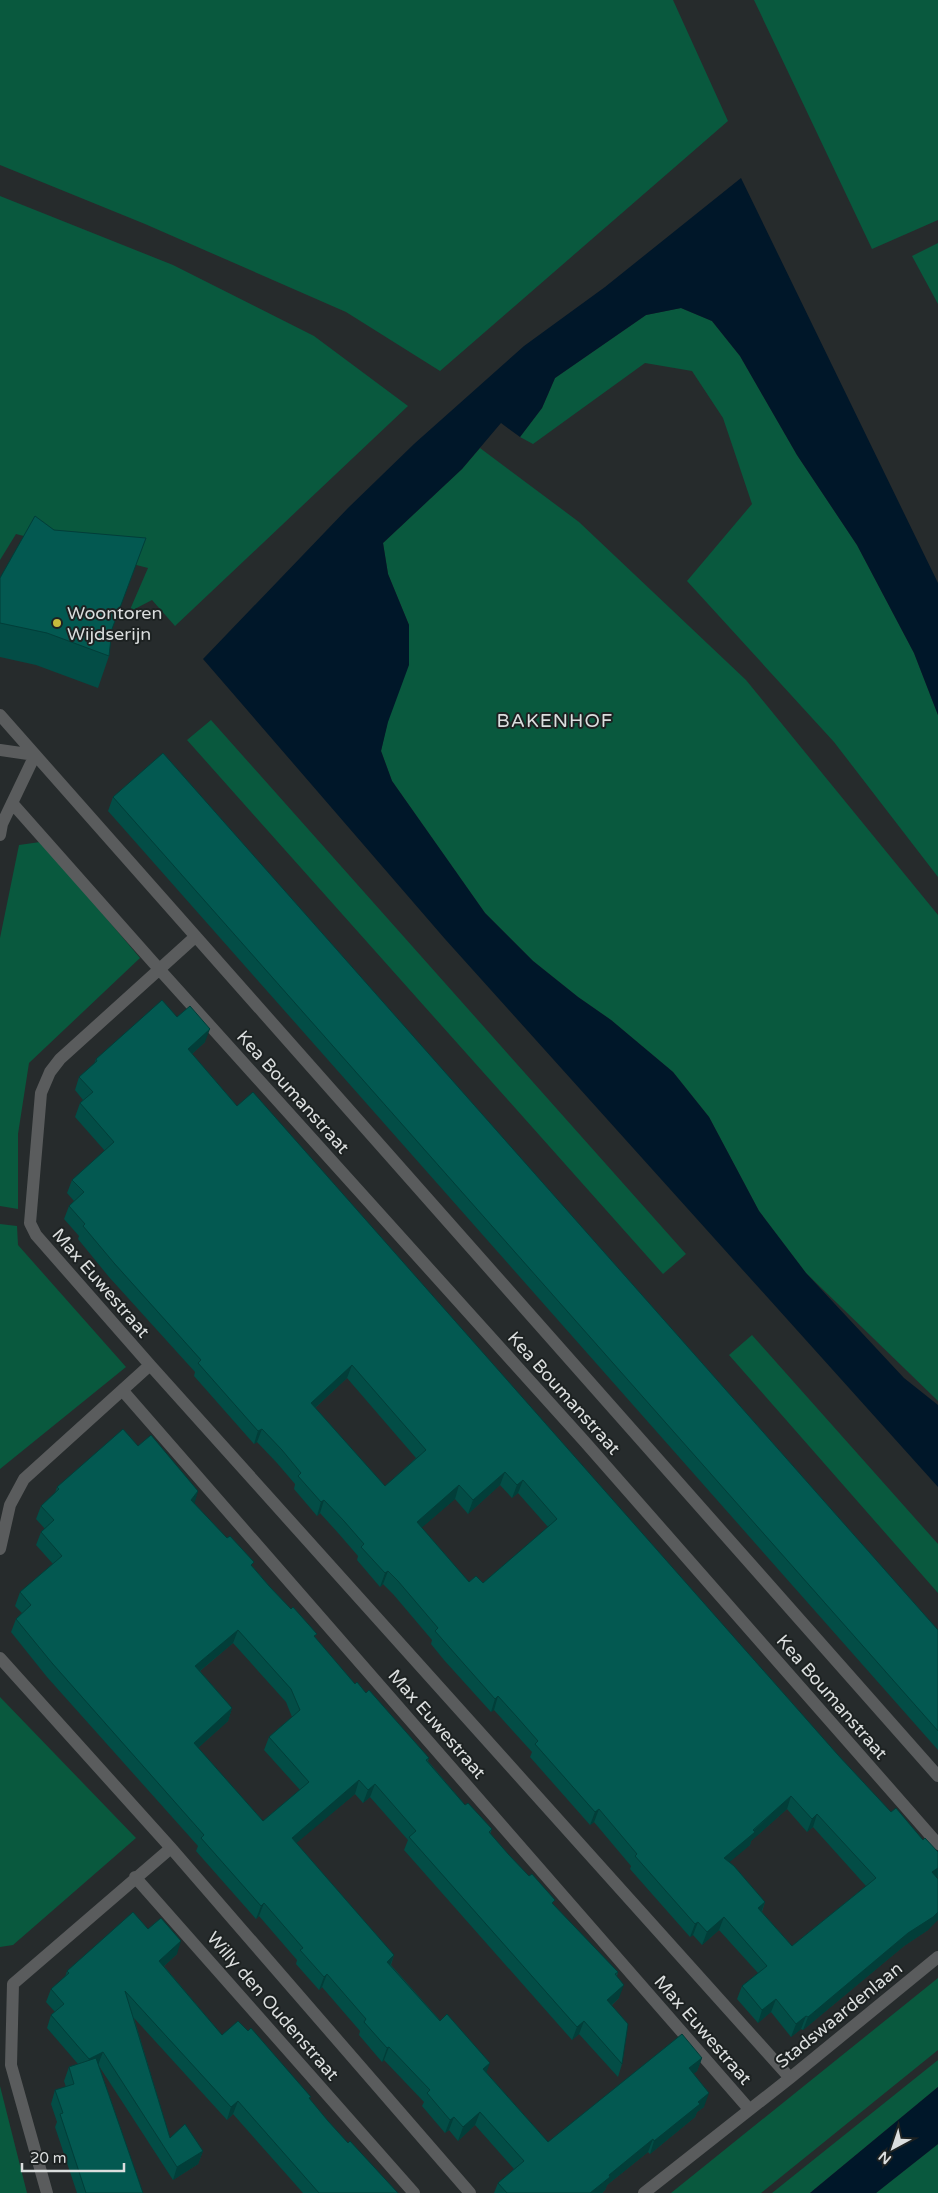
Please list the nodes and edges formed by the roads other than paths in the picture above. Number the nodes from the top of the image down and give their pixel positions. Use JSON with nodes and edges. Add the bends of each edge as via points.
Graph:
{"nodes":[{"id":1,"x":0,"y":715,"type":"edge"},
{"id":2,"x":0,"y":750,"type":"edge"},
{"id":3,"x":35,"y":755,"type":"junction"},
{"id":4,"x":12,"y":803,"type":"junction"},
{"id":5,"x":0,"y":835,"type":"edge"},
{"id":6,"x":195,"y":937,"type":"junction"},
{"id":7,"x":159,"y":969,"type":"junction"},
{"id":8,"x":150,"y":1365,"type":"junction"},
{"id":9,"x":123,"y":1391,"type":"junction"},
{"id":10,"x":0,"y":1549,"type":"edge"},
{"id":11,"x":0,"y":1658,"type":"edge"},
{"id":12,"x":938,"y":1776,"type":"edge"},
{"id":13,"x":938,"y":1844,"type":"edge"},
{"id":14,"x":171,"y":1848,"type":"junction"},
{"id":15,"x":135,"y":1877,"type":"junction"},
{"id":16,"x":938,"y":1957,"type":"edge"},
{"id":17,"x":790,"y":2078,"type":"junction"},
{"id":18,"x":749,"y":2109,"type":"junction"},
{"id":19,"x":47,"y":2193,"type":"edge"},
{"id":20,"x":414,"y":2193,"type":"edge"},
{"id":21,"x":470,"y":2193,"type":"edge"},
{"id":22,"x":644,"y":2193,"type":"edge"}],
"edges":[{"from":1,"to":3,"type":"street","name":"Kea Boumanstraat"},
{"from":2,"to":3,"type":"street"},
{"from":3,"to":4,"type":"street"},
{"from":3,"to":6,"type":"street","name":"Kea Boumanstraat"},
{"from":4,"to":5,"type":"street"},
{"from":4,"to":7,"type":"street","name":"Kea Boumanstraat"},
{"from":6,"to":7,"type":"street"},
{"from":6,"to":12,"type":"street","name":"Kea Boumanstraat"},
{"from":7,"to":8,"type":"street","name":"Max Euwestraat","via":[[60,1059],[50,1072],[41,1093],[30,1223],[36,1234]]},
{"from":7,"to":13,"type":"street","name":"Kea Boumanstraat","via":[[585,1442]]},
{"from":8,"to":9,"type":"street","name":"Max Euwestraat"},
{"from":8,"to":17,"type":"street","name":"Max Euwestraat"},
{"from":9,"to":10,"type":"street","via":[[24,1479],[10,1505]]},
{"from":9,"to":18,"type":"street","name":"Max Euwestraat"},
{"from":11,"to":14,"type":"street","name":"Willy den Oudenstraat"},
{"from":14,"to":15,"type":"street"},
{"from":14,"to":21,"type":"street","name":"Willy den Oudenstraat"},
{"from":15,"to":19,"type":"street","via":[[13,1984],[11,2065]]},
{"from":15,"to":20,"type":"street","name":"Willy den Oudenstraat"},
{"from":16,"to":17,"type":"street","name":"Stadswaardenlaan"},
{"from":17,"to":18,"type":"street","name":"Stadswaardenlaan"},
{"from":18,"to":22,"type":"street","name":"Stadswaardenlaan"}]}
